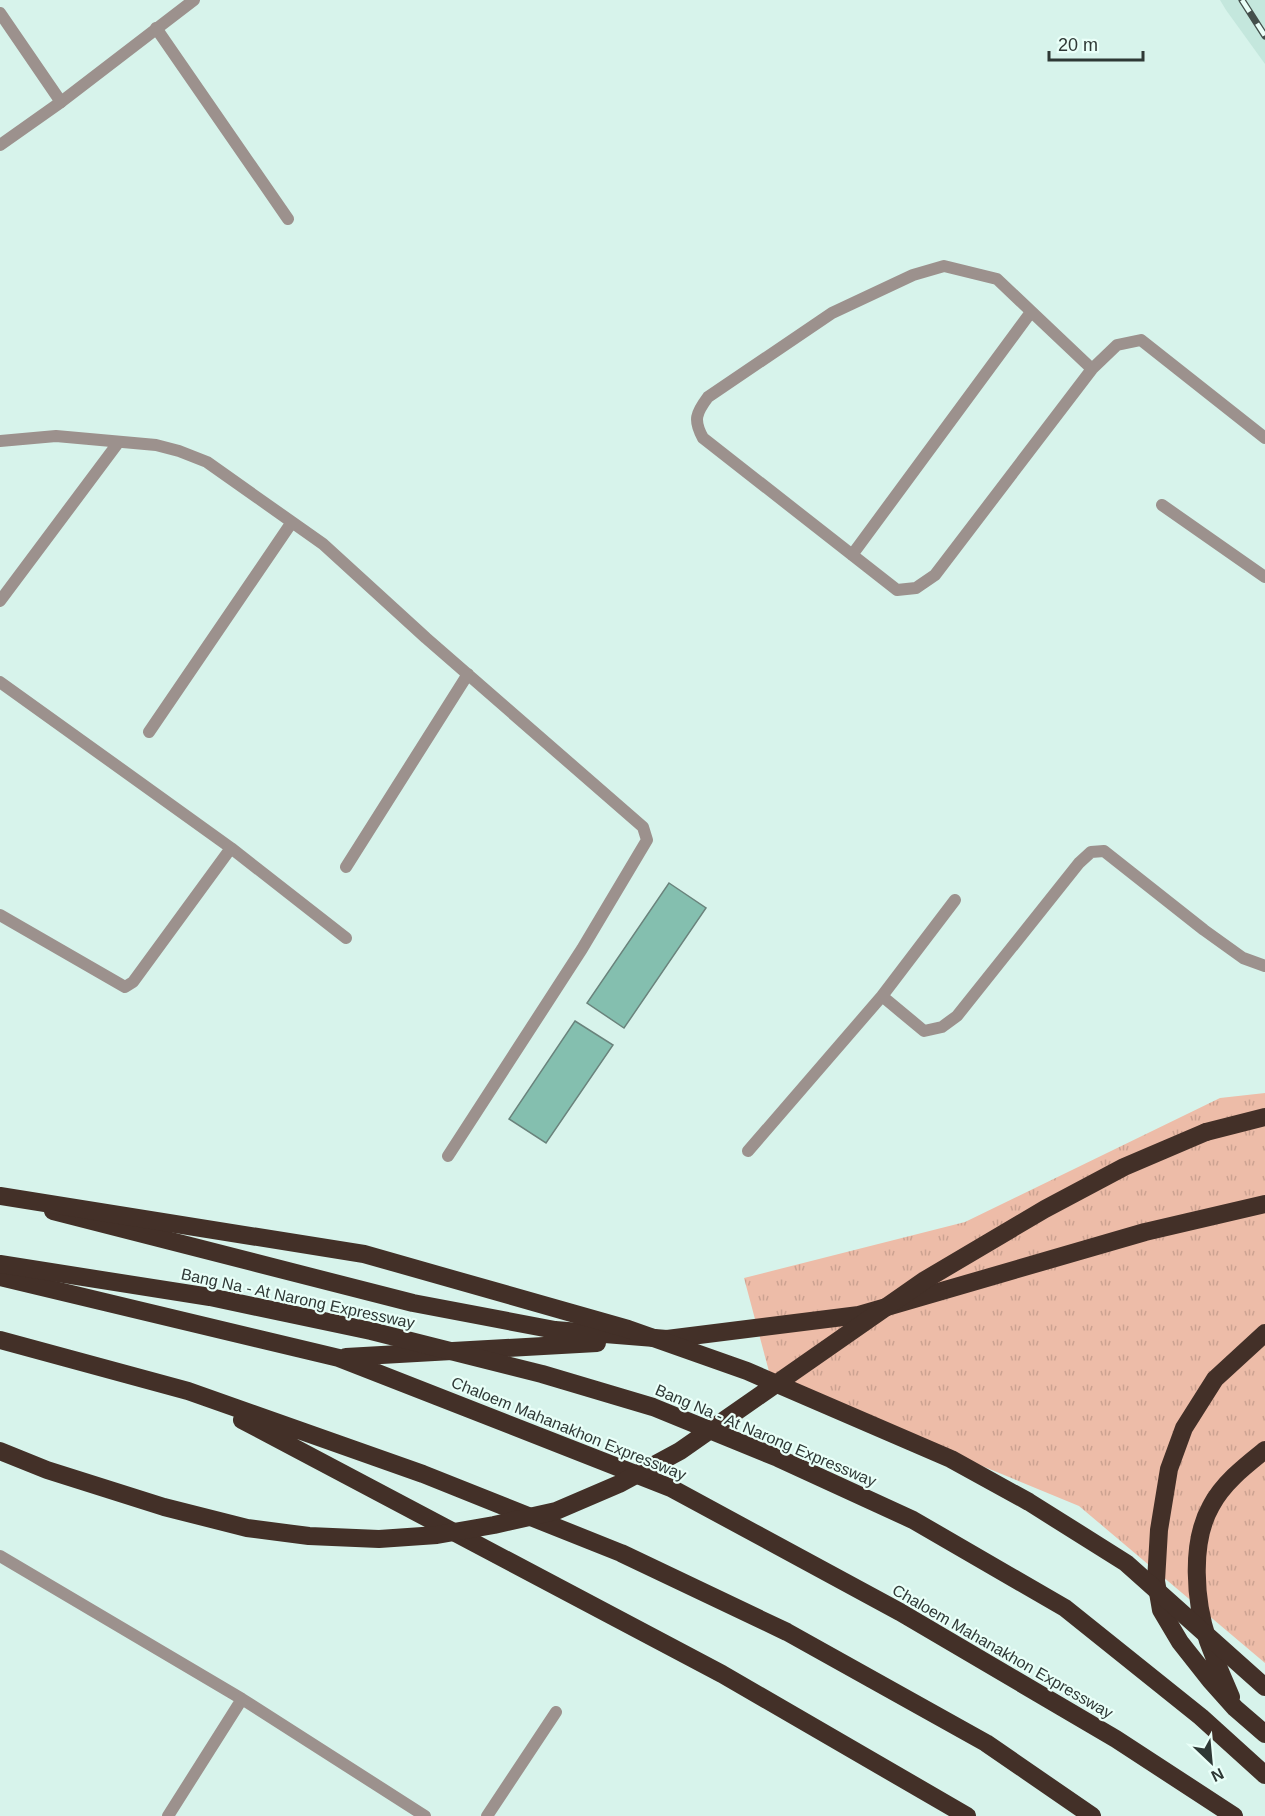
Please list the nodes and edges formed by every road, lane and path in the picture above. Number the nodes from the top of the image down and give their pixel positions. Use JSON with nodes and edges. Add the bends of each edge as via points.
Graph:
{"nodes":[{"id":1,"x":194,"y":0,"type":"edge"},
{"id":2,"x":0,"y":13,"type":"edge"},
{"id":3,"x":156,"y":28,"type":"junction"},
{"id":4,"x":61,"y":102,"type":"junction"},
{"id":5,"x":0,"y":145,"type":"edge"},
{"id":6,"x":288,"y":219,"type":"dead end"},
{"id":7,"x":1031,"y":312,"type":"junction"},
{"id":8,"x":1092,"y":369,"type":"junction"},
{"id":9,"x":1265,"y":438,"type":"edge"},
{"id":10,"x":0,"y":441,"type":"edge"},
{"id":11,"x":118,"y":443,"type":"junction"},
{"id":12,"x":1162,"y":506,"type":"dead end"},
{"id":13,"x":292,"y":522,"type":"junction"},
{"id":14,"x":852,"y":555,"type":"junction"},
{"id":15,"x":1265,"y":577,"type":"edge"},
{"id":16,"x":0,"y":601,"type":"edge"},
{"id":17,"x":468,"y":674,"type":"junction"},
{"id":18,"x":0,"y":682,"type":"edge"},
{"id":19,"x":149,"y":732,"type":"dead end"},
{"id":20,"x":231,"y":848,"type":"junction"},
{"id":21,"x":346,"y":867,"type":"dead end"},
{"id":22,"x":955,"y":900,"type":"dead end"},
{"id":23,"x":0,"y":915,"type":"edge"},
{"id":24,"x":346,"y":938,"type":"dead end"},
{"id":25,"x":1265,"y":966,"type":"edge"},
{"id":26,"x":882,"y":996,"type":"junction"},
{"id":27,"x":1265,"y":1117,"type":"edge"},
{"id":28,"x":748,"y":1151,"type":"dead end"},
{"id":29,"x":447,"y":1156,"type":"dead end"},
{"id":30,"x":0,"y":1196,"type":"edge"},
{"id":31,"x":1265,"y":1204,"type":"edge"},
{"id":32,"x":0,"y":1264,"type":"edge"},
{"id":33,"x":0,"y":1277,"type":"edge"},
{"id":34,"x":1265,"y":1333,"type":"edge"},
{"id":35,"x":667,"y":1339,"type":"junction"},
{"id":36,"x":0,"y":1340,"type":"edge"},
{"id":37,"x":339,"y":1358,"type":"junction"},
{"id":38,"x":188,"y":1391,"type":"junction"},
{"id":39,"x":1265,"y":1450,"type":"edge"},
{"id":40,"x":0,"y":1451,"type":"edge"},
{"id":41,"x":0,"y":1556,"type":"edge"},
{"id":42,"x":1265,"y":1687,"type":"edge"},
{"id":43,"x":242,"y":1699,"type":"junction"},
{"id":44,"x":1235,"y":1708,"type":"junction"},
{"id":45,"x":555,"y":1712,"type":"dead end"},
{"id":46,"x":1265,"y":1734,"type":"edge"},
{"id":47,"x":1265,"y":1775,"type":"edge"},
{"id":48,"x":168,"y":1816,"type":"edge"},
{"id":49,"x":425,"y":1816,"type":"edge"},
{"id":50,"x":487,"y":1816,"type":"edge"},
{"id":51,"x":967,"y":1816,"type":"edge"},
{"id":52,"x":1092,"y":1816,"type":"edge"},
{"id":53,"x":1234,"y":1816,"type":"edge"}],
"edges":[{"from":1,"to":3,"type":"street"},
{"from":2,"to":4,"type":"street"},
{"from":3,"to":4,"type":"street"},
{"from":3,"to":6,"type":"street"},
{"from":4,"to":5,"type":"street"},
{"from":7,"to":8,"type":"street"},
{"from":7,"to":14,"type":"street"},
{"from":7,"to":14,"type":"street","via":[[997,279],[944,266],[913,275],[832,313],[708,397],[698,411],[696,426],[703,438]]},
{"from":8,"to":9,"type":"street","via":[[1117,345],[1141,339]]},
{"from":8,"to":14,"type":"street","via":[[935,575],[916,588],[897,590]]},
{"from":10,"to":11,"type":"street","via":[[56,436]]},
{"from":11,"to":13,"type":"street","via":[[156,445],[207,462]]},
{"from":11,"to":16,"type":"street"},
{"from":12,"to":15,"type":"street"},
{"from":13,"to":17,"type":"street","via":[[323,544]]},
{"from":13,"to":19,"type":"street"},
{"from":17,"to":21,"type":"street"},
{"from":17,"to":29,"type":"street","via":[[622,807],[643,827],[647,840],[582,949]]},
{"from":18,"to":20,"type":"street"},
{"from":20,"to":23,"type":"street","via":[[133,982],[125,987]]},
{"from":20,"to":24,"type":"street"},
{"from":22,"to":26,"type":"street"},
{"from":25,"to":26,"type":"street","via":[[1243,958],[1104,851],[1091,852],[957,1016],[942,1027],[924,1031]]},
{"from":26,"to":28,"type":"street"},
{"from":27,"to":40,"type":"highway","bridge":true,"via":[[1206,1132],[1124,1167],[1045,1209],[925,1280],[680,1451],[619,1484],[556,1511],[436,1535],[379,1539],[309,1536],[247,1528],[164,1507]]},
{"from":30,"to":35,"type":"highway","via":[[413,1303],[555,1330]]},
{"from":30,"to":42,"type":"highway","bridge":true,"via":[[364,1254],[627,1329],[747,1371],[951,1459],[1029,1502],[1126,1563]]},
{"from":31,"to":35,"type":"highway","via":[[1144,1232],[859,1315]]},
{"from":32,"to":47,"type":"highway","name":"Bang Na - At Narong Expressway","bridge":true,"via":[[210,1297],[371,1331],[542,1374],[652,1407],[757,1449],[914,1520],[1065,1608],[1202,1717]]},
{"from":33,"to":37,"type":"highway","name":"Chaloem Mahanakhon Expressway"},
{"from":34,"to":44,"type":"highway","via":[[1215,1379],[1184,1428],[1169,1468],[1159,1530],[1156,1581],[1161,1610],[1180,1642]]},
{"from":35,"to":37,"type":"highway"},
{"from":36,"to":38,"type":"highway"},
{"from":37,"to":53,"type":"highway","name":"Chaloem Mahanakhon Expressway","via":[[671,1488],[910,1618],[1116,1739]]},
{"from":38,"to":51,"type":"highway","via":[[722,1674]]},
{"from":38,"to":52,"type":"highway","via":[[423,1474],[621,1552],[787,1632],[946,1720]]},
{"from":39,"to":44,"type":"highway","via":[[1236,1473],[1210,1506],[1199,1537],[1199,1597],[1208,1639]]},
{"from":41,"to":43,"type":"street"},
{"from":43,"to":48,"type":"street"},
{"from":43,"to":49,"type":"street"},
{"from":44,"to":46,"type":"highway"},
{"from":45,"to":50,"type":"street"}]}
